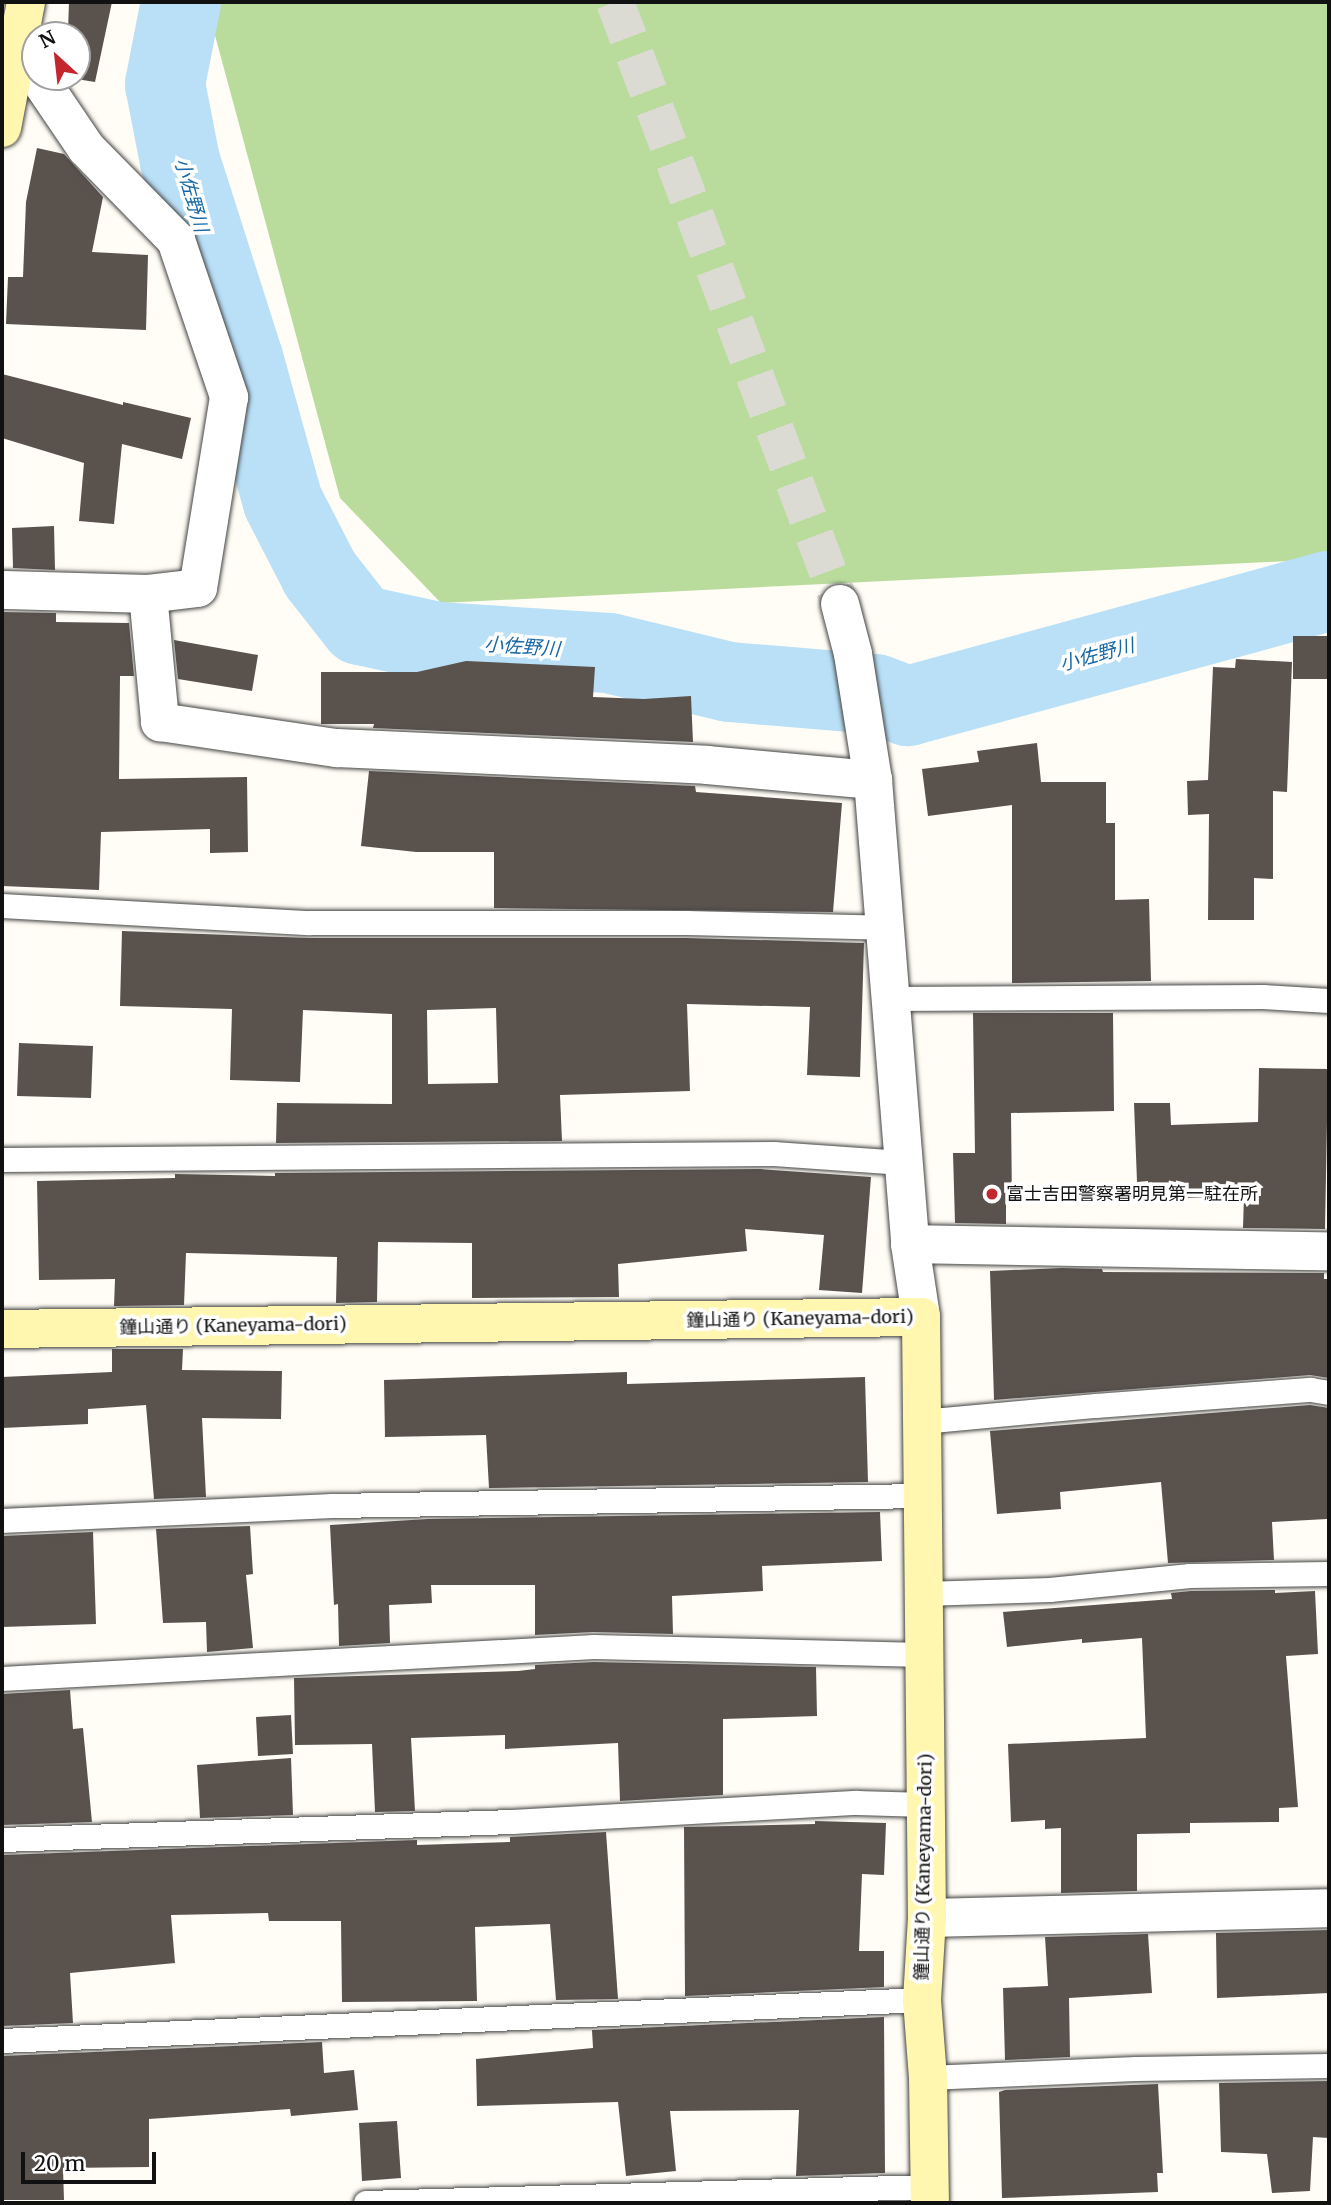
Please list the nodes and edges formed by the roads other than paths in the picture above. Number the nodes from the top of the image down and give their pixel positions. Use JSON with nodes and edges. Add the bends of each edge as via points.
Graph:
{"nodes":[{"id":1,"x":26,"y":2,"type":"edge"},
{"id":2,"x":20,"y":74,"type":"edge"},
{"id":3,"x":2,"y":128,"type":"edge"},
{"id":4,"x":2,"y":590,"type":"edge"},
{"id":5,"x":148,"y":594,"type":"junction"},
{"id":6,"x":840,"y":604,"type":"tunnel mouth"},
{"id":7,"x":873,"y":780,"type":"junction"},
{"id":8,"x":2,"y":906,"type":"edge"},
{"id":9,"x":885,"y":928,"type":"junction"},
{"id":10,"x":890,"y":999,"type":"junction"},
{"id":11,"x":1329,"y":1001,"type":"edge"},
{"id":12,"x":2,"y":1160,"type":"edge"},
{"id":13,"x":904,"y":1163,"type":"junction"},
{"id":14,"x":910,"y":1244,"type":"junction"},
{"id":15,"x":1329,"y":1251,"type":"edge"},
{"id":16,"x":921,"y":1317,"type":"junction"},
{"id":17,"x":2,"y":1329,"type":"edge"},
{"id":18,"x":1329,"y":1392,"type":"edge"},
{"id":19,"x":922,"y":1422,"type":"junction"},
{"id":20,"x":923,"y":1496,"type":"junction"},
{"id":21,"x":2,"y":1521,"type":"edge"},
{"id":22,"x":1329,"y":1574,"type":"edge"},
{"id":23,"x":924,"y":1594,"type":"junction"},
{"id":24,"x":924,"y":1655,"type":"junction"},
{"id":25,"x":2,"y":1679,"type":"edge"},
{"id":26,"x":926,"y":1805,"type":"junction"},
{"id":27,"x":2,"y":1840,"type":"edge"},
{"id":28,"x":1329,"y":1908,"type":"edge"},
{"id":29,"x":927,"y":1918,"type":"junction"},
{"id":30,"x":922,"y":2000,"type":"junction"},
{"id":31,"x":2,"y":2041,"type":"edge"},
{"id":32,"x":1329,"y":2066,"type":"edge"},
{"id":33,"x":928,"y":2078,"type":"junction"},
{"id":34,"x":930,"y":2195,"type":"edge"},
{"id":35,"x":366,"y":2203,"type":"edge"}],
"edges":[{"from":1,"to":2,"type":"main road"},
{"from":2,"to":3,"type":"main road"},
{"from":2,"to":5,"type":"street","via":[[176,240],[229,397],[198,588]]},
{"from":4,"to":5,"type":"street"},
{"from":5,"to":7,"type":"street","via":[[160,722],[337,748],[707,765]]},
{"from":6,"to":7,"type":"street","via":[[853,654]]},
{"from":7,"to":9,"type":"street"},
{"from":8,"to":9,"type":"lane","via":[[310,923]]},
{"from":9,"to":10,"type":"street"},
{"from":10,"to":11,"type":"lane","via":[[1263,997]]},
{"from":10,"to":13,"type":"street"},
{"from":12,"to":13,"type":"lane","via":[[774,1154]]},
{"from":13,"to":14,"type":"street"},
{"from":14,"to":15,"type":"street"},
{"from":14,"to":16,"type":"street"},
{"from":16,"to":17,"type":"main road","name":"鐘山通り (Kaneyama-dori)"},
{"from":16,"to":19,"type":"main road","name":"鐘山通り (Kaneyama-dori)"},
{"from":18,"to":19,"type":"lane"},
{"from":19,"to":20,"type":"main road","name":"鐘山通り (Kaneyama-dori)"},
{"from":20,"to":21,"type":"lane","via":[[332,1506]]},
{"from":20,"to":23,"type":"main road","name":"鐘山通り (Kaneyama-dori)"},
{"from":22,"to":23,"type":"lane","via":[[1190,1576],[1050,1590]]},
{"from":23,"to":24,"type":"main road","name":"鐘山通り (Kaneyama-dori)"},
{"from":24,"to":25,"type":"lane","via":[[594,1647]]},
{"from":24,"to":26,"type":"main road","name":"鐘山通り (Kaneyama-dori)"},
{"from":26,"to":27,"type":"lane","via":[[857,1803],[512,1822]]},
{"from":26,"to":29,"type":"main road","name":"鐘山通り (Kaneyama-dori)"},
{"from":28,"to":29,"type":"street"},
{"from":29,"to":30,"type":"main road","name":"鐘山通り (Kaneyama-dori)"},
{"from":30,"to":31,"type":"lane"},
{"from":30,"to":33,"type":"main road","name":"鐘山通り (Kaneyama-dori)"},
{"from":32,"to":33,"type":"lane"},
{"from":33,"to":34,"type":"main road","name":"鐘山通り (Kaneyama-dori)"},
{"from":34,"to":35,"type":"lane"}]}
